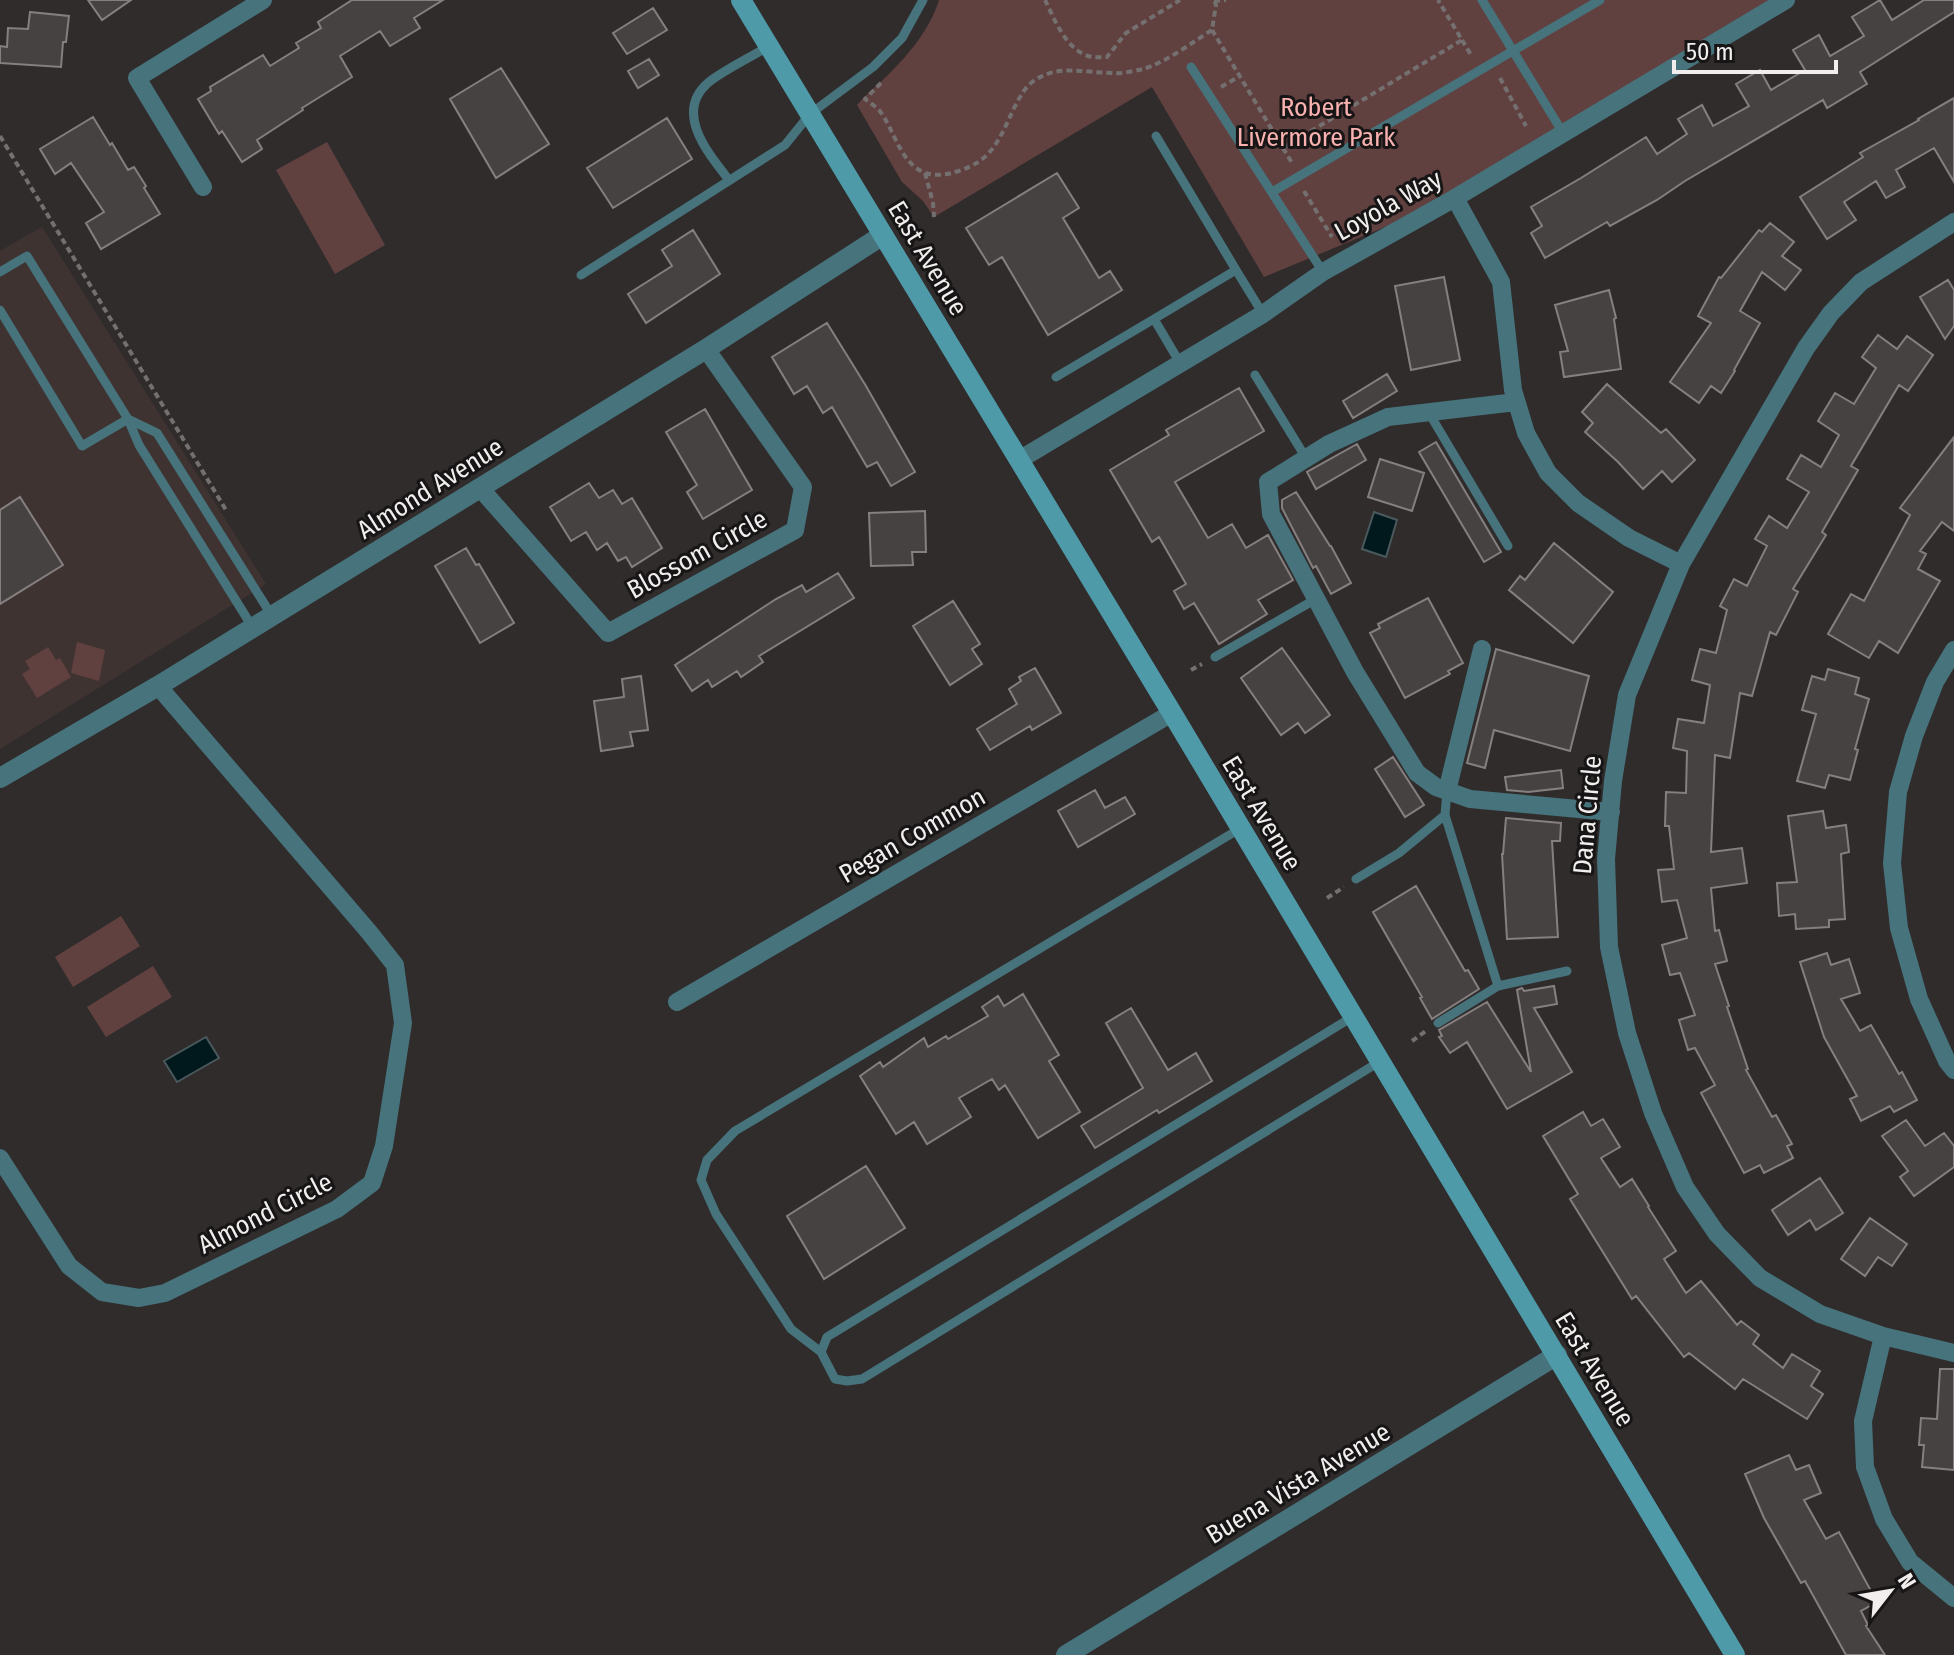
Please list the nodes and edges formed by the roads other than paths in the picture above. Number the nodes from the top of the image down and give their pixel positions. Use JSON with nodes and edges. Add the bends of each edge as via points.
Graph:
{"nodes":[{"id":1,"x":263,"y":0,"type":"edge"},
{"id":2,"x":741,"y":0,"type":"edge"},
{"id":3,"x":923,"y":0,"type":"edge"},
{"id":4,"x":1482,"y":0,"type":"edge"},
{"id":5,"x":1600,"y":0,"type":"edge"},
{"id":6,"x":1775,"y":3,"type":"edge"},
{"id":7,"x":769,"y":46,"type":"junction"},
{"id":8,"x":1513,"y":52,"type":"junction"},
{"id":9,"x":1191,"y":67,"type":"dead end"},
{"id":10,"x":810,"y":114,"type":"junction"},
{"id":11,"x":1563,"y":133,"type":"junction"},
{"id":12,"x":1156,"y":136,"type":"dead end"},
{"id":13,"x":729,"y":180,"type":"junction"},
{"id":14,"x":203,"y":187,"type":"dead end"},
{"id":15,"x":1272,"y":192,"type":"junction"},
{"id":16,"x":1455,"y":198,"type":"junction"},
{"id":17,"x":1954,"y":222,"type":"edge"},
{"id":18,"x":883,"y":235,"type":"junction"},
{"id":19,"x":1236,"y":270,"type":"junction"},
{"id":20,"x":0,"y":272,"type":"edge"},
{"id":21,"x":1323,"y":272,"type":"junction"},
{"id":22,"x":581,"y":275,"type":"dead end"},
{"id":23,"x":0,"y":310,"type":"edge"},
{"id":24,"x":1263,"y":314,"type":"junction"},
{"id":25,"x":1154,"y":319,"type":"junction"},
{"id":26,"x":706,"y":349,"type":"junction"},
{"id":27,"x":1180,"y":363,"type":"junction"},
{"id":28,"x":1255,"y":375,"type":"dead end"},
{"id":29,"x":1056,"y":377,"type":"dead end"},
{"id":30,"x":1516,"y":402,"type":"junction"},
{"id":31,"x":1429,"y":413,"type":"junction"},
{"id":32,"x":128,"y":419,"type":"junction"},
{"id":33,"x":1306,"y":458,"type":"junction"},
{"id":34,"x":1019,"y":460,"type":"junction"},
{"id":35,"x":480,"y":488,"type":"junction"},
{"id":36,"x":1508,"y":546,"type":"dead end"},
{"id":37,"x":1681,"y":564,"type":"junction"},
{"id":38,"x":1316,"y":599,"type":"junction"},
{"id":39,"x":272,"y":616,"type":"junction"},
{"id":40,"x":253,"y":628,"type":"junction"},
{"id":41,"x":1482,"y":649,"type":"dead end"},
{"id":42,"x":1954,"y":650,"type":"edge"},
{"id":43,"x":1215,"y":657,"type":"dead end"},
{"id":44,"x":158,"y":686,"type":"junction"},
{"id":45,"x":1172,"y":713,"type":"junction"},
{"id":46,"x":0,"y":778,"type":"edge"},
{"id":47,"x":1447,"y":791,"type":"junction"},
{"id":48,"x":1611,"y":812,"type":"junction"},
{"id":49,"x":1445,"y":815,"type":"junction"},
{"id":50,"x":1241,"y":828,"type":"junction"},
{"id":51,"x":1356,"y":879,"type":"road end"},
{"id":52,"x":1567,"y":971,"type":"dead end"},
{"id":53,"x":1498,"y":986,"type":"junction"},
{"id":54,"x":677,"y":1002,"type":"dead end"},
{"id":55,"x":1354,"y":1016,"type":"junction"},
{"id":56,"x":1438,"y":1023,"type":"dead end"},
{"id":57,"x":1380,"y":1062,"type":"junction"},
{"id":58,"x":1954,"y":1070,"type":"edge"},
{"id":59,"x":0,"y":1158,"type":"edge"},
{"id":60,"x":1883,"y":1336,"type":"junction"},
{"id":61,"x":821,"y":1352,"type":"junction"},
{"id":62,"x":1954,"y":1353,"type":"edge"},
{"id":63,"x":1557,"y":1355,"type":"junction"},
{"id":64,"x":1954,"y":1598,"type":"edge"},
{"id":65,"x":1730,"y":1653,"type":"edge"},
{"id":66,"x":1066,"y":1655,"type":"edge"}],
"edges":[{"from":1,"to":14,"type":"street","via":[[137,78]]},
{"from":2,"to":7,"type":"main road","name":"East Avenue"},
{"from":3,"to":10,"type":"lane","via":[[902,38]]},
{"from":4,"to":8,"type":"lane"},
{"from":5,"to":8,"type":"lane"},
{"from":6,"to":11,"type":"street","name":"Loyola Way"},
{"from":7,"to":10,"type":"main road","name":"East Avenue"},
{"from":7,"to":13,"type":"lane","via":[[709,82],[695,101],[695,125],[705,149]]},
{"from":8,"to":11,"type":"lane"},
{"from":8,"to":15,"type":"lane"},
{"from":9,"to":15,"type":"lane"},
{"from":10,"to":13,"type":"lane","via":[[785,145]]},
{"from":10,"to":18,"type":"main road","name":"East Avenue"},
{"from":11,"to":16,"type":"street","name":"Loyola Way"},
{"from":12,"to":19,"type":"lane"},
{"from":13,"to":22,"type":"lane"},
{"from":15,"to":21,"type":"lane"},
{"from":16,"to":21,"type":"street","name":"Loyola Way"},
{"from":16,"to":30,"type":"street","via":[[1501,282]]},
{"from":17,"to":37,"type":"street","name":"Dana Circle","via":[[1861,282],[1831,313]]},
{"from":18,"to":26,"type":"street","name":"Almond Avenue"},
{"from":18,"to":34,"type":"main road","name":"East Avenue"},
{"from":19,"to":24,"type":"lane"},
{"from":19,"to":25,"type":"lane"},
{"from":20,"to":32,"type":"lane","via":[[27,256]]},
{"from":21,"to":24,"type":"street","name":"Loyola Way"},
{"from":23,"to":32,"type":"lane","via":[[82,446]]},
{"from":24,"to":27,"type":"street","name":"Loyola Way"},
{"from":25,"to":27,"type":"lane"},
{"from":25,"to":29,"type":"lane"},
{"from":26,"to":35,"type":"street","name":"Almond Avenue"},
{"from":26,"to":35,"type":"street","name":"Blossom Circle","via":[[803,487],[795,530],[608,633]]},
{"from":27,"to":34,"type":"street","name":"Loyola Way"},
{"from":28,"to":33,"type":"lane"},
{"from":30,"to":31,"type":"street"},
{"from":30,"to":37,"type":"street","via":[[1548,473],[1578,503],[1629,538]]},
{"from":31,"to":33,"type":"street","via":[[1388,417]]},
{"from":31,"to":36,"type":"lane"},
{"from":32,"to":39,"type":"lane","via":[[157,433]]},
{"from":32,"to":40,"type":"lane"},
{"from":33,"to":38,"type":"street","via":[[1268,482],[1271,514]]},
{"from":34,"to":45,"type":"main road","name":"East Avenue"},
{"from":35,"to":39,"type":"street","name":"Almond Avenue"},
{"from":37,"to":48,"type":"street","name":"Dana Circle","via":[[1627,695]]},
{"from":38,"to":43,"type":"lane"},
{"from":38,"to":47,"type":"street","via":[[1417,773]]},
{"from":39,"to":40,"type":"street","name":"Almond Avenue"},
{"from":40,"to":44,"type":"street","name":"Almond Avenue"},
{"from":41,"to":47,"type":"street"},
{"from":42,"to":58,"type":"street","via":[[1914,736],[1898,792],[1892,863],[1899,928],[1919,999]]},
{"from":44,"to":46,"type":"street","name":"Almond Avenue"},
{"from":44,"to":59,"type":"street","name":"Almond Circle","via":[[395,965],[403,1023],[384,1146],[372,1183],[337,1209],[165,1293],[139,1298],[102,1292],[69,1266]]},
{"from":45,"to":50,"type":"main road","name":"East Avenue"},
{"from":45,"to":54,"type":"street","name":"Pegan Common"},
{"from":47,"to":48,"type":"street","via":[[1470,799]]},
{"from":47,"to":49,"type":"lane"},
{"from":48,"to":60,"type":"street","name":"Dana Circle","via":[[1606,859],[1609,947],[1631,1046],[1685,1187],[1717,1234],[1760,1278],[1820,1314]]},
{"from":49,"to":51,"type":"lane"},
{"from":49,"to":53,"type":"lane"},
{"from":50,"to":55,"type":"main road","name":"East Avenue"},
{"from":50,"to":61,"type":"lane","via":[[735,1131],[707,1160],[701,1180],[716,1214],[791,1329]]},
{"from":52,"to":53,"type":"lane"},
{"from":53,"to":56,"type":"lane"},
{"from":55,"to":57,"type":"main road","name":"East Avenue"},
{"from":55,"to":61,"type":"lane","via":[[827,1337]]},
{"from":57,"to":61,"type":"lane","via":[[862,1379],[835,1379]]},
{"from":57,"to":63,"type":"main road","name":"East Avenue"},
{"from":60,"to":62,"type":"street","name":"Dana Circle"},
{"from":60,"to":64,"type":"street","via":[[1863,1421],[1865,1467],[1884,1519],[1910,1562]]},
{"from":63,"to":65,"type":"main road","name":"East Avenue"},
{"from":63,"to":66,"type":"street","name":"Buena Vista Avenue"}]}
